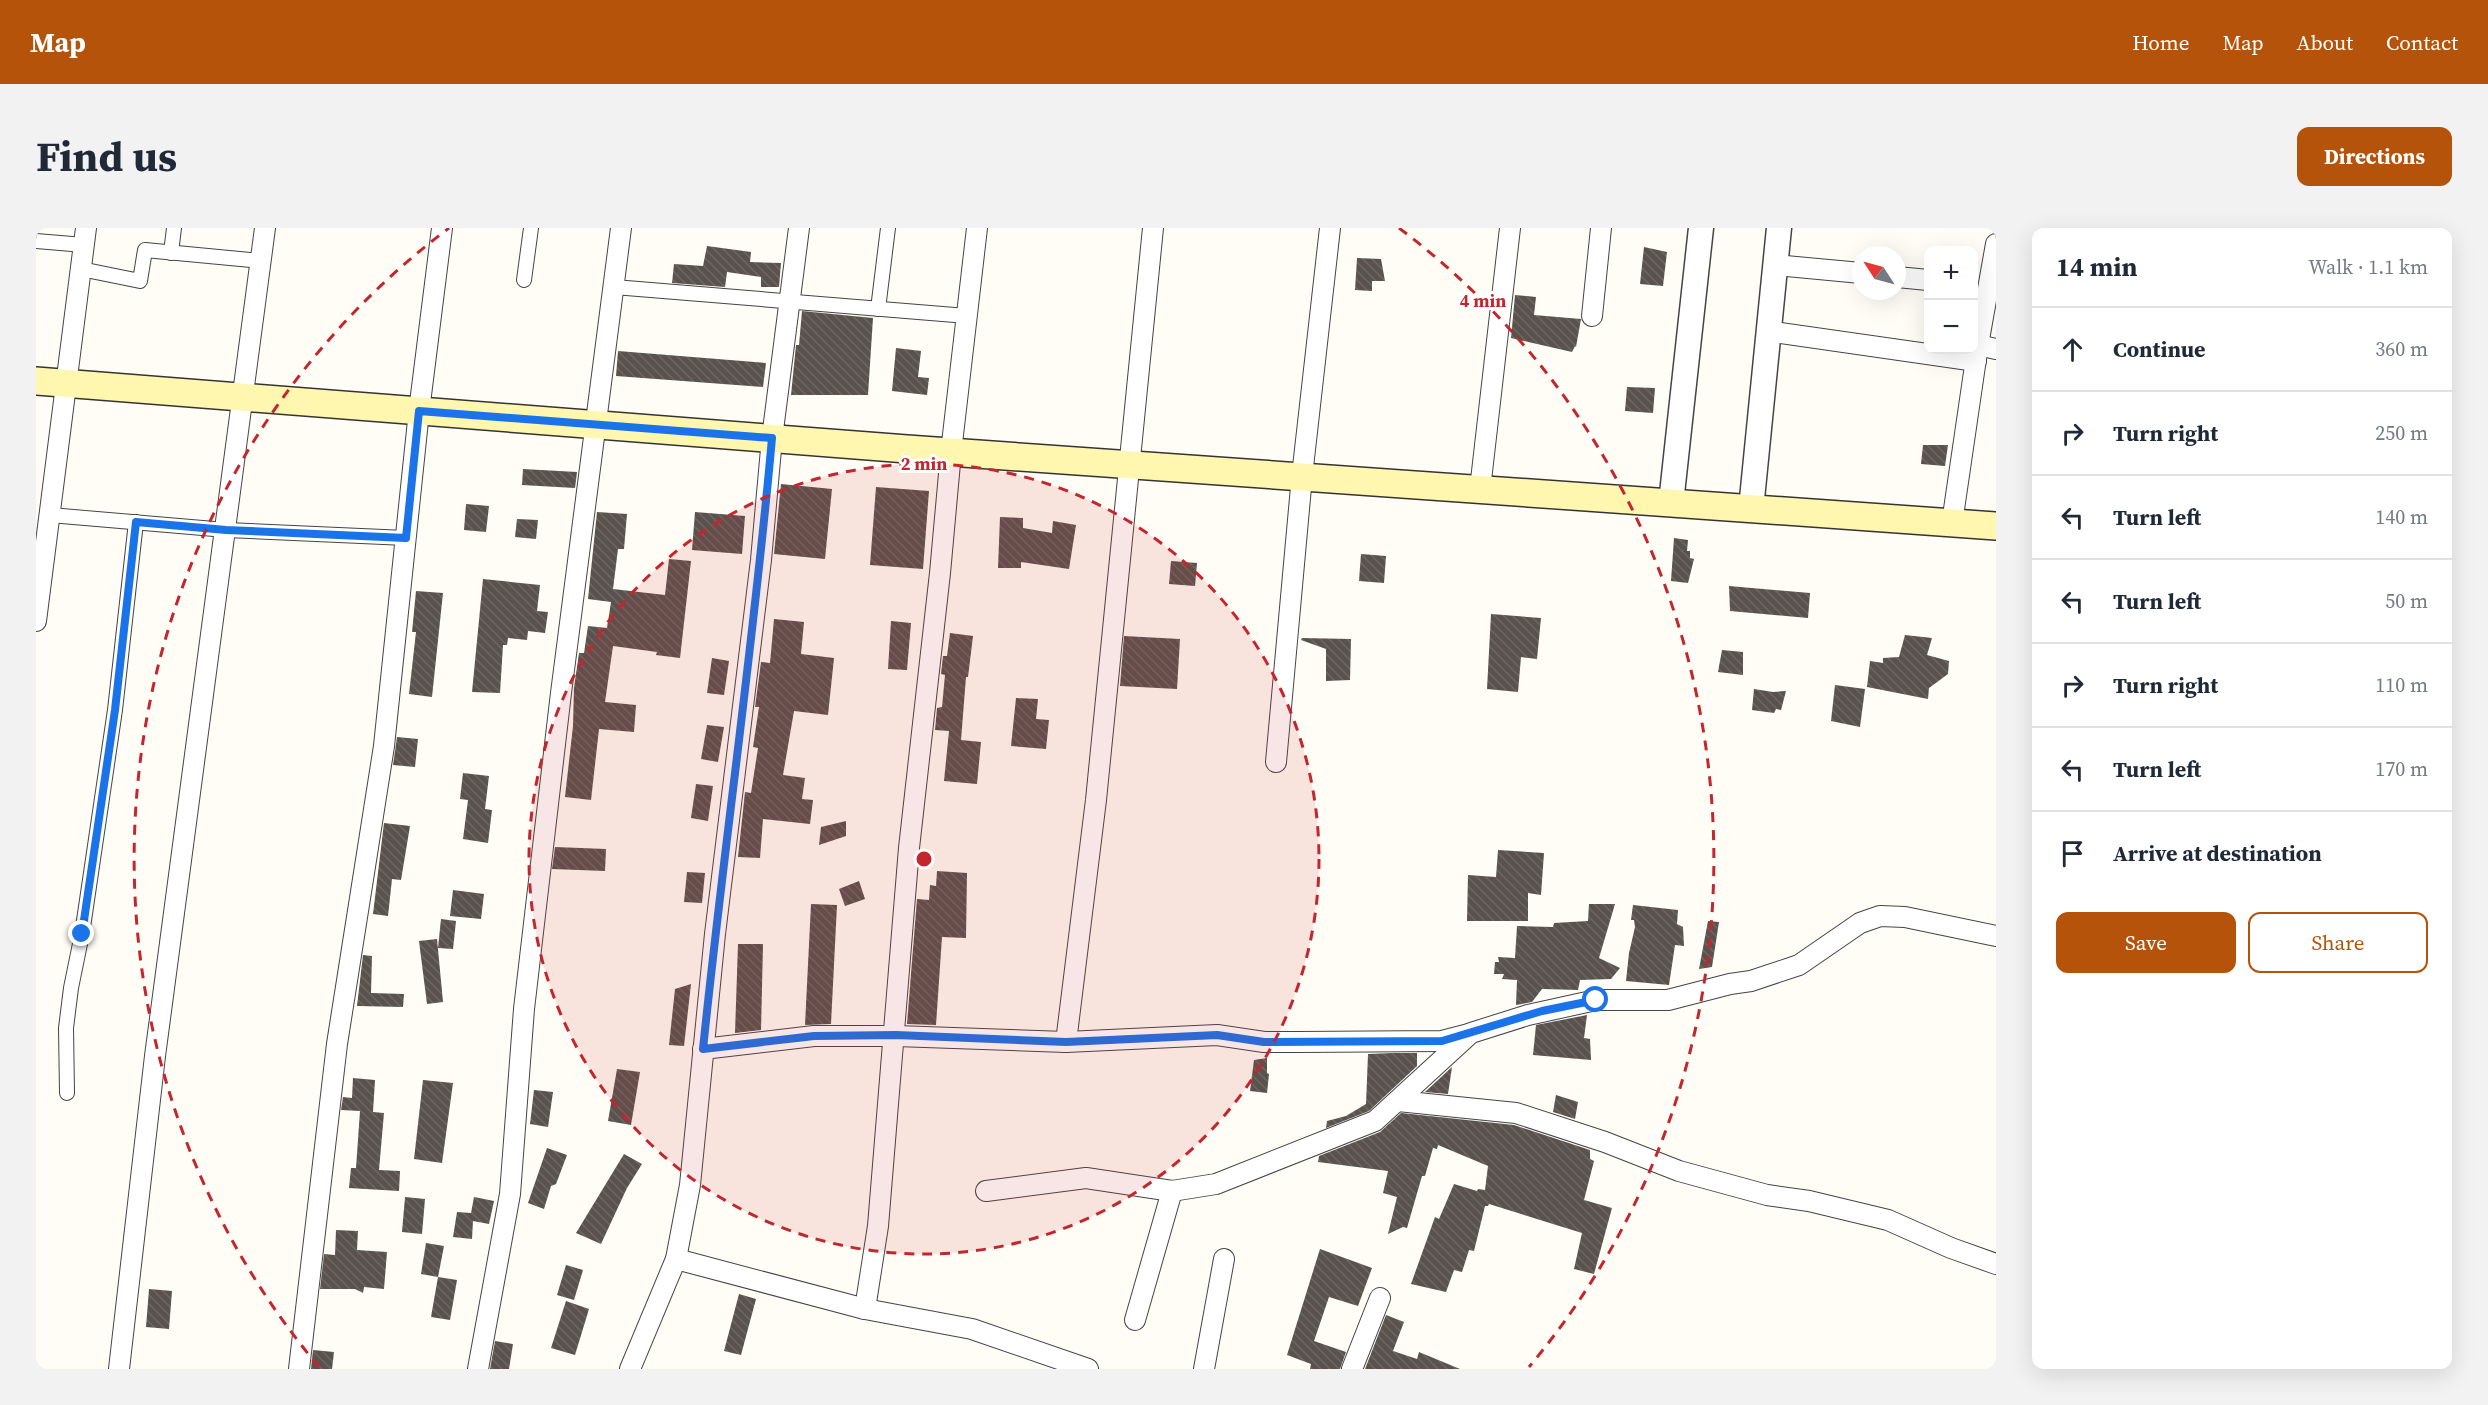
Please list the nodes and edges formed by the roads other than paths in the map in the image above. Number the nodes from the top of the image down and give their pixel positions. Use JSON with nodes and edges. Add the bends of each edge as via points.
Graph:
{"nodes":[{"id":1,"x":174,"y":228,"type":"edge"},
{"id":2,"x":265,"y":228,"type":"edge"},
{"id":3,"x":442,"y":228,"type":"edge"},
{"id":4,"x":531,"y":228,"type":"edge"},
{"id":5,"x":621,"y":228,"type":"edge"},
{"id":6,"x":798,"y":228,"type":"edge"},
{"id":7,"x":888,"y":228,"type":"edge"},
{"id":8,"x":977,"y":228,"type":"edge"},
{"id":9,"x":1153,"y":228,"type":"edge"},
{"id":10,"x":1330,"y":228,"type":"edge"},
{"id":11,"x":1510,"y":228,"type":"edge"},
{"id":12,"x":1601,"y":228,"type":"edge"},
{"id":13,"x":1701,"y":228,"type":"edge"},
{"id":14,"x":1779,"y":228,"type":"edge"},
{"id":15,"x":85,"y":236,"type":"edge"},
{"id":16,"x":36,"y":241,"type":"edge"},
{"id":17,"x":1996,"y":244,"type":"edge"},
{"id":18,"x":171,"y":253,"type":"junction"},
{"id":19,"x":261,"y":261,"type":"junction"},
{"id":20,"x":1776,"y":265,"type":"junction"},
{"id":21,"x":81,"y":269,"type":"junction"},
{"id":22,"x":1852,"y":272,"type":"edge"},
{"id":23,"x":1906,"y":278,"type":"edge"},
{"id":24,"x":524,"y":280,"type":"dead end"},
{"id":25,"x":1924,"y":280,"type":"edge"},
{"id":26,"x":614,"y":287,"type":"junction"},
{"id":27,"x":1980,"y":292,"type":"edge"},
{"id":28,"x":789,"y":302,"type":"junction"},
{"id":29,"x":878,"y":309,"type":"junction"},
{"id":30,"x":967,"y":316,"type":"junction"},
{"id":31,"x":1592,"y":316,"type":"dead end"},
{"id":32,"x":1767,"y":331,"type":"junction"},
{"id":33,"x":1983,"y":351,"type":"edge"},
{"id":34,"x":36,"y":381,"type":"edge"},
{"id":35,"x":67,"y":384,"type":"junction"},
{"id":36,"x":244,"y":397,"type":"junction"},
{"id":37,"x":419,"y":411,"type":"junction"},
{"id":38,"x":596,"y":424,"type":"junction"},
{"id":39,"x":772,"y":438,"type":"junction"},
{"id":40,"x":951,"y":452,"type":"junction"},
{"id":41,"x":1129,"y":464,"type":"junction"},
{"id":42,"x":1302,"y":476,"type":"junction"},
{"id":43,"x":1480,"y":489,"type":"junction"},
{"id":44,"x":1671,"y":503,"type":"junction"},
{"id":45,"x":1751,"y":509,"type":"junction"},
{"id":46,"x":50,"y":515,"type":"junction"},
{"id":47,"x":136,"y":522,"type":"junction"},
{"id":48,"x":1952,"y":523,"type":"junction"},
{"id":49,"x":1996,"y":526,"type":"edge"},
{"id":50,"x":226,"y":530,"type":"junction"},
{"id":51,"x":406,"y":538,"type":"junction"},
{"id":52,"x":36,"y":621,"type":"edge"},
{"id":53,"x":1276,"y":762,"type":"dead end"},
{"id":54,"x":1996,"y":936,"type":"edge"},
{"id":55,"x":1471,"y":1033,"type":"junction"},
{"id":56,"x":896,"y":1035,"type":"junction"},
{"id":57,"x":1066,"y":1042,"type":"junction"},
{"id":58,"x":703,"y":1049,"type":"junction"},
{"id":59,"x":67,"y":1093,"type":"dead end"},
{"id":60,"x":1398,"y":1101,"type":"junction"},
{"id":61,"x":986,"y":1191,"type":"dead end"},
{"id":62,"x":1172,"y":1191,"type":"junction"},
{"id":63,"x":676,"y":1259,"type":"junction"},
{"id":64,"x":1224,"y":1259,"type":"dead end"},
{"id":65,"x":1996,"y":1264,"type":"edge"},
{"id":66,"x":1380,"y":1298,"type":"dead end"},
{"id":67,"x":865,"y":1309,"type":"junction"},
{"id":68,"x":1135,"y":1320,"type":"dead end"},
{"id":69,"x":120,"y":1369,"type":"edge"},
{"id":70,"x":299,"y":1369,"type":"edge"},
{"id":71,"x":478,"y":1369,"type":"edge"},
{"id":72,"x":630,"y":1369,"type":"edge"},
{"id":73,"x":1088,"y":1369,"type":"edge"},
{"id":74,"x":1204,"y":1369,"type":"edge"},
{"id":75,"x":1352,"y":1369,"type":"edge"}],
"edges":[{"from":1,"to":18,"type":"street"},
{"from":2,"to":19,"type":"street"},
{"from":3,"to":37,"type":"street"},
{"from":4,"to":24,"type":"street"},
{"from":5,"to":26,"type":"street"},
{"from":6,"to":28,"type":"street"},
{"from":7,"to":29,"type":"street"},
{"from":8,"to":30,"type":"street"},
{"from":9,"to":41,"type":"street"},
{"from":10,"to":42,"type":"street"},
{"from":11,"to":43,"type":"street"},
{"from":12,"to":31,"type":"street"},
{"from":13,"to":44,"type":"street"},
{"from":14,"to":20,"type":"street"},
{"from":15,"to":16,"type":"street"},
{"from":15,"to":21,"type":"street"},
{"from":17,"to":27,"type":"street"},
{"from":18,"to":19,"type":"street"},
{"from":18,"to":21,"type":"street","via":[[145,250],[140,281]]},
{"from":19,"to":36,"type":"street"},
{"from":20,"to":22,"type":"street"},
{"from":20,"to":32,"type":"street"},
{"from":21,"to":35,"type":"street"},
{"from":23,"to":25,"type":"street"},
{"from":26,"to":28,"type":"street"},
{"from":26,"to":38,"type":"street"},
{"from":27,"to":33,"type":"street"},
{"from":28,"to":29,"type":"street"},
{"from":28,"to":39,"type":"street"},
{"from":29,"to":30,"type":"street"},
{"from":30,"to":40,"type":"street"},
{"from":32,"to":33,"type":"street"},
{"from":32,"to":45,"type":"street"},
{"from":33,"to":48,"type":"street"},
{"from":34,"to":35,"type":"main road"},
{"from":35,"to":36,"type":"main road"},
{"from":35,"to":46,"type":"street"},
{"from":36,"to":37,"type":"main road"},
{"from":36,"to":50,"type":"street"},
{"from":37,"to":38,"type":"main road"},
{"from":37,"to":51,"type":"street"},
{"from":38,"to":39,"type":"main road"},
{"from":38,"to":71,"type":"street","via":[[524,1009],[510,1194]]},
{"from":39,"to":40,"type":"main road"},
{"from":39,"to":58,"type":"street"},
{"from":40,"to":41,"type":"main road"},
{"from":40,"to":56,"type":"street","via":[[909,848]]},
{"from":41,"to":42,"type":"main road"},
{"from":41,"to":57,"type":"street","via":[[1096,800]]},
{"from":42,"to":43,"type":"main road"},
{"from":42,"to":53,"type":"street"},
{"from":43,"to":44,"type":"main road"},
{"from":44,"to":45,"type":"main road"},
{"from":45,"to":48,"type":"main road"},
{"from":46,"to":47,"type":"street"},
{"from":46,"to":52,"type":"street"},
{"from":47,"to":50,"type":"street"},
{"from":47,"to":59,"type":"street","via":[[115,710],[66,1028]]},
{"from":48,"to":49,"type":"main road"},
{"from":50,"to":51,"type":"street"},
{"from":50,"to":69,"type":"street","via":[[155,1056]]},
{"from":51,"to":70,"type":"street","via":[[384,746],[337,1044]]},
{"from":54,"to":55,"type":"street","via":[[1905,917],[1880,916],[1860,923],[1799,965],[1751,981],[1668,1000],[1596,1000],[1542,1011]]},
{"from":55,"to":57,"type":"street","via":[[1442,1041],[1264,1042],[1217,1035]]},
{"from":55,"to":60,"type":"street"},
{"from":56,"to":57,"type":"street"},
{"from":56,"to":58,"type":"street","via":[[814,1036]]},
{"from":56,"to":67,"type":"street","via":[[878,1226]]},
{"from":58,"to":63,"type":"street","via":[[690,1185]]},
{"from":60,"to":62,"type":"street","via":[[1375,1121],[1216,1184]]},
{"from":60,"to":65,"type":"street","via":[[1516,1113],[1679,1171],[1767,1195],[1888,1220]]},
{"from":61,"to":62,"type":"street","via":[[1086,1178]]},
{"from":62,"to":68,"type":"street"},
{"from":63,"to":67,"type":"street"},
{"from":63,"to":72,"type":"street"},
{"from":64,"to":74,"type":"street"},
{"from":66,"to":75,"type":"street"},
{"from":67,"to":73,"type":"street","via":[[972,1329]]}]}
